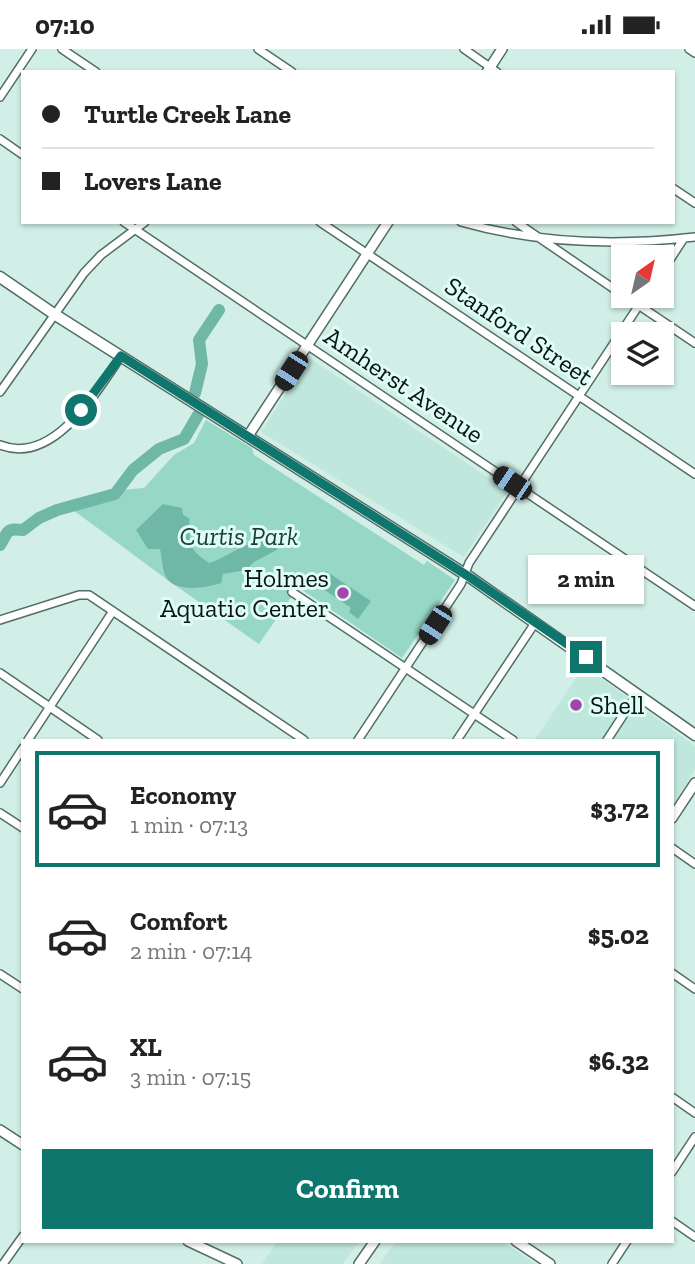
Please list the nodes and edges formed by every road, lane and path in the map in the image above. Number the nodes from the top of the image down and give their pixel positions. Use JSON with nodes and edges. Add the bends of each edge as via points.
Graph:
{"nodes":[{"id":1,"x":32,"y":49,"type":"edge"},
{"id":2,"x":62,"y":49,"type":"edge"},
{"id":3,"x":258,"y":49,"type":"edge"},
{"id":4,"x":464,"y":49,"type":"edge"},
{"id":5,"x":502,"y":49,"type":"edge"},
{"id":6,"x":689,"y":49,"type":"edge"},
{"id":7,"x":695,"y":53,"type":"edge"},
{"id":8,"x":93,"y":70,"type":"edge"},
{"id":9,"x":289,"y":70,"type":"edge"},
{"id":10,"x":492,"y":70,"type":"edge"},
{"id":11,"x":0,"y":97,"type":"edge"},
{"id":12,"x":0,"y":139,"type":"edge"},
{"id":13,"x":21,"y":154,"type":"edge"},
{"id":14,"x":675,"y":190,"type":"edge"},
{"id":15,"x":695,"y":203,"type":"edge"},
{"id":16,"x":127,"y":224,"type":"edge"},
{"id":17,"x":142,"y":224,"type":"edge"},
{"id":18,"x":323,"y":224,"type":"edge"},
{"id":19,"x":387,"y":224,"type":"edge"},
{"id":20,"x":470,"y":224,"type":"edge"},
{"id":21,"x":519,"y":224,"type":"edge"},
{"id":22,"x":134,"y":229,"type":"junction"},
{"id":23,"x":695,"y":237,"type":"edge"},
{"id":24,"x":684,"y":238,"type":"junction"},
{"id":25,"x":540,"y":239,"type":"junction"},
{"id":26,"x":674,"y":253,"type":"edge"},
{"id":27,"x":368,"y":254,"type":"junction"},
{"id":28,"x":0,"y":277,"type":"edge"},
{"id":29,"x":611,"y":286,"type":"edge"},
{"id":30,"x":637,"y":308,"type":"edge"},
{"id":31,"x":643,"y":308,"type":"edge"},
{"id":32,"x":54,"y":314,"type":"junction"},
{"id":33,"x":695,"y":343,"type":"edge"},
{"id":34,"x":308,"y":346,"type":"junction"},
{"id":35,"x":121,"y":356,"type":"junction"},
{"id":36,"x":0,"y":392,"type":"edge"},
{"id":37,"x":579,"y":397,"type":"junction"},
{"id":38,"x":248,"y":436,"type":"junction"},
{"id":39,"x":0,"y":445,"type":"edge"},
{"id":40,"x":695,"y":474,"type":"edge"},
{"id":41,"x":519,"y":488,"type":"junction"},
{"id":42,"x":465,"y":574,"type":"junction"},
{"id":43,"x":292,"y":592,"type":"dead end"},
{"id":44,"x":695,"y":606,"type":"edge"},
{"id":45,"x":113,"y":611,"type":"junction"},
{"id":46,"x":0,"y":619,"type":"edge"},
{"id":47,"x":535,"y":622,"type":"junction"},
{"id":48,"x":406,"y":668,"type":"junction"},
{"id":49,"x":0,"y":673,"type":"edge"},
{"id":50,"x":637,"y":694,"type":"junction"},
{"id":51,"x":50,"y":707,"type":"junction"},
{"id":52,"x":474,"y":714,"type":"junction"},
{"id":53,"x":695,"y":735,"type":"edge"},
{"id":54,"x":29,"y":739,"type":"edge"},
{"id":55,"x":97,"y":739,"type":"edge"},
{"id":56,"x":302,"y":739,"type":"edge"},
{"id":57,"x":359,"y":739,"type":"edge"},
{"id":58,"x":458,"y":739,"type":"edge"},
{"id":59,"x":512,"y":739,"type":"edge"},
{"id":60,"x":608,"y":739,"type":"edge"},
{"id":61,"x":21,"y":751,"type":"edge"},
{"id":62,"x":0,"y":783,"type":"edge"},
{"id":63,"x":695,"y":783,"type":"edge"},
{"id":64,"x":0,"y":813,"type":"edge"},
{"id":65,"x":674,"y":815,"type":"edge"},
{"id":66,"x":21,"y":827,"type":"edge"},
{"id":67,"x":674,"y":849,"type":"edge"},
{"id":68,"x":695,"y":864,"type":"edge"},
{"id":69,"x":0,"y":974,"type":"edge"},
{"id":70,"x":674,"y":974,"type":"edge"},
{"id":71,"x":21,"y":988,"type":"edge"},
{"id":72,"x":695,"y":989,"type":"edge"},
{"id":73,"x":674,"y":1098,"type":"edge"},
{"id":74,"x":695,"y":1113,"type":"edge"},
{"id":75,"x":0,"y":1130,"type":"edge"},
{"id":76,"x":695,"y":1137,"type":"edge"},
{"id":77,"x":21,"y":1144,"type":"edge"},
{"id":78,"x":674,"y":1169,"type":"edge"},
{"id":79,"x":674,"y":1222,"type":"edge"},
{"id":80,"x":695,"y":1237,"type":"edge"},
{"id":81,"x":21,"y":1239,"type":"edge"},
{"id":82,"x":192,"y":1243,"type":"edge"},
{"id":83,"x":374,"y":1243,"type":"edge"},
{"id":84,"x":519,"y":1243,"type":"edge"},
{"id":85,"x":627,"y":1243,"type":"edge"},
{"id":86,"x":3,"y":1264,"type":"edge"},
{"id":87,"x":237,"y":1264,"type":"edge"},
{"id":88,"x":359,"y":1264,"type":"edge"},
{"id":89,"x":550,"y":1264,"type":"edge"},
{"id":90,"x":612,"y":1264,"type":"edge"}],
"edges":[{"from":1,"to":11,"type":"street"},
{"from":2,"to":8,"type":"street"},
{"from":3,"to":9,"type":"street"},
{"from":4,"to":10,"type":"street"},
{"from":5,"to":10,"type":"street"},
{"from":6,"to":7,"type":"street"},
{"from":12,"to":13,"type":"street"},
{"from":14,"to":15,"type":"street"},
{"from":16,"to":22,"type":"street","name":"Amherst Avenue"},
{"from":17,"to":22,"type":"street"},
{"from":18,"to":27,"type":"street","name":"Stanford Street"},
{"from":19,"to":27,"type":"street"},
{"from":20,"to":25,"type":"street"},
{"from":21,"to":25,"type":"street"},
{"from":22,"to":32,"type":"street","via":[[91,265]]},
{"from":22,"to":34,"type":"street","name":"Amherst Avenue"},
{"from":23,"to":24,"type":"street"},
{"from":24,"to":25,"type":"street"},
{"from":24,"to":26,"type":"street"},
{"from":25,"to":29,"type":"street"},
{"from":27,"to":34,"type":"street"},
{"from":27,"to":37,"type":"street","name":"Stanford Street"},
{"from":28,"to":32,"type":"main road"},
{"from":30,"to":37,"type":"street"},
{"from":31,"to":33,"type":"street"},
{"from":32,"to":35,"type":"main road"},
{"from":32,"to":36,"type":"street"},
{"from":34,"to":38,"type":"street"},
{"from":34,"to":41,"type":"street","name":"Amherst Avenue"},
{"from":35,"to":38,"type":"main road"},
{"from":35,"to":39,"type":"street","via":[[81,410],[48,442],[24,449]]},
{"from":37,"to":40,"type":"street","name":"Stanford Street"},
{"from":37,"to":41,"type":"street"},
{"from":38,"to":42,"type":"main road"},
{"from":41,"to":42,"type":"street"},
{"from":41,"to":44,"type":"street","name":"Amherst Avenue"},
{"from":42,"to":47,"type":"main road"},
{"from":42,"to":48,"type":"street"},
{"from":43,"to":48,"type":"street"},
{"from":45,"to":46,"type":"street","via":[[85,594]]},
{"from":45,"to":51,"type":"street"},
{"from":45,"to":56,"type":"street"},
{"from":47,"to":50,"type":"main road"},
{"from":47,"to":52,"type":"street"},
{"from":48,"to":52,"type":"street"},
{"from":48,"to":57,"type":"street"},
{"from":49,"to":51,"type":"street"},
{"from":50,"to":53,"type":"main road"},
{"from":50,"to":60,"type":"street"},
{"from":51,"to":54,"type":"street"},
{"from":51,"to":55,"type":"street"},
{"from":52,"to":58,"type":"street"},
{"from":52,"to":59,"type":"street"},
{"from":61,"to":62,"type":"street"},
{"from":63,"to":65,"type":"street"},
{"from":64,"to":66,"type":"street"},
{"from":67,"to":68,"type":"street"},
{"from":69,"to":71,"type":"street"},
{"from":70,"to":72,"type":"street"},
{"from":73,"to":74,"type":"street"},
{"from":75,"to":77,"type":"street"},
{"from":76,"to":78,"type":"street"},
{"from":79,"to":80,"type":"street"},
{"from":81,"to":86,"type":"street"},
{"from":82,"to":87,"type":"street"},
{"from":83,"to":88,"type":"street"},
{"from":84,"to":89,"type":"street"},
{"from":85,"to":90,"type":"street"}]}
